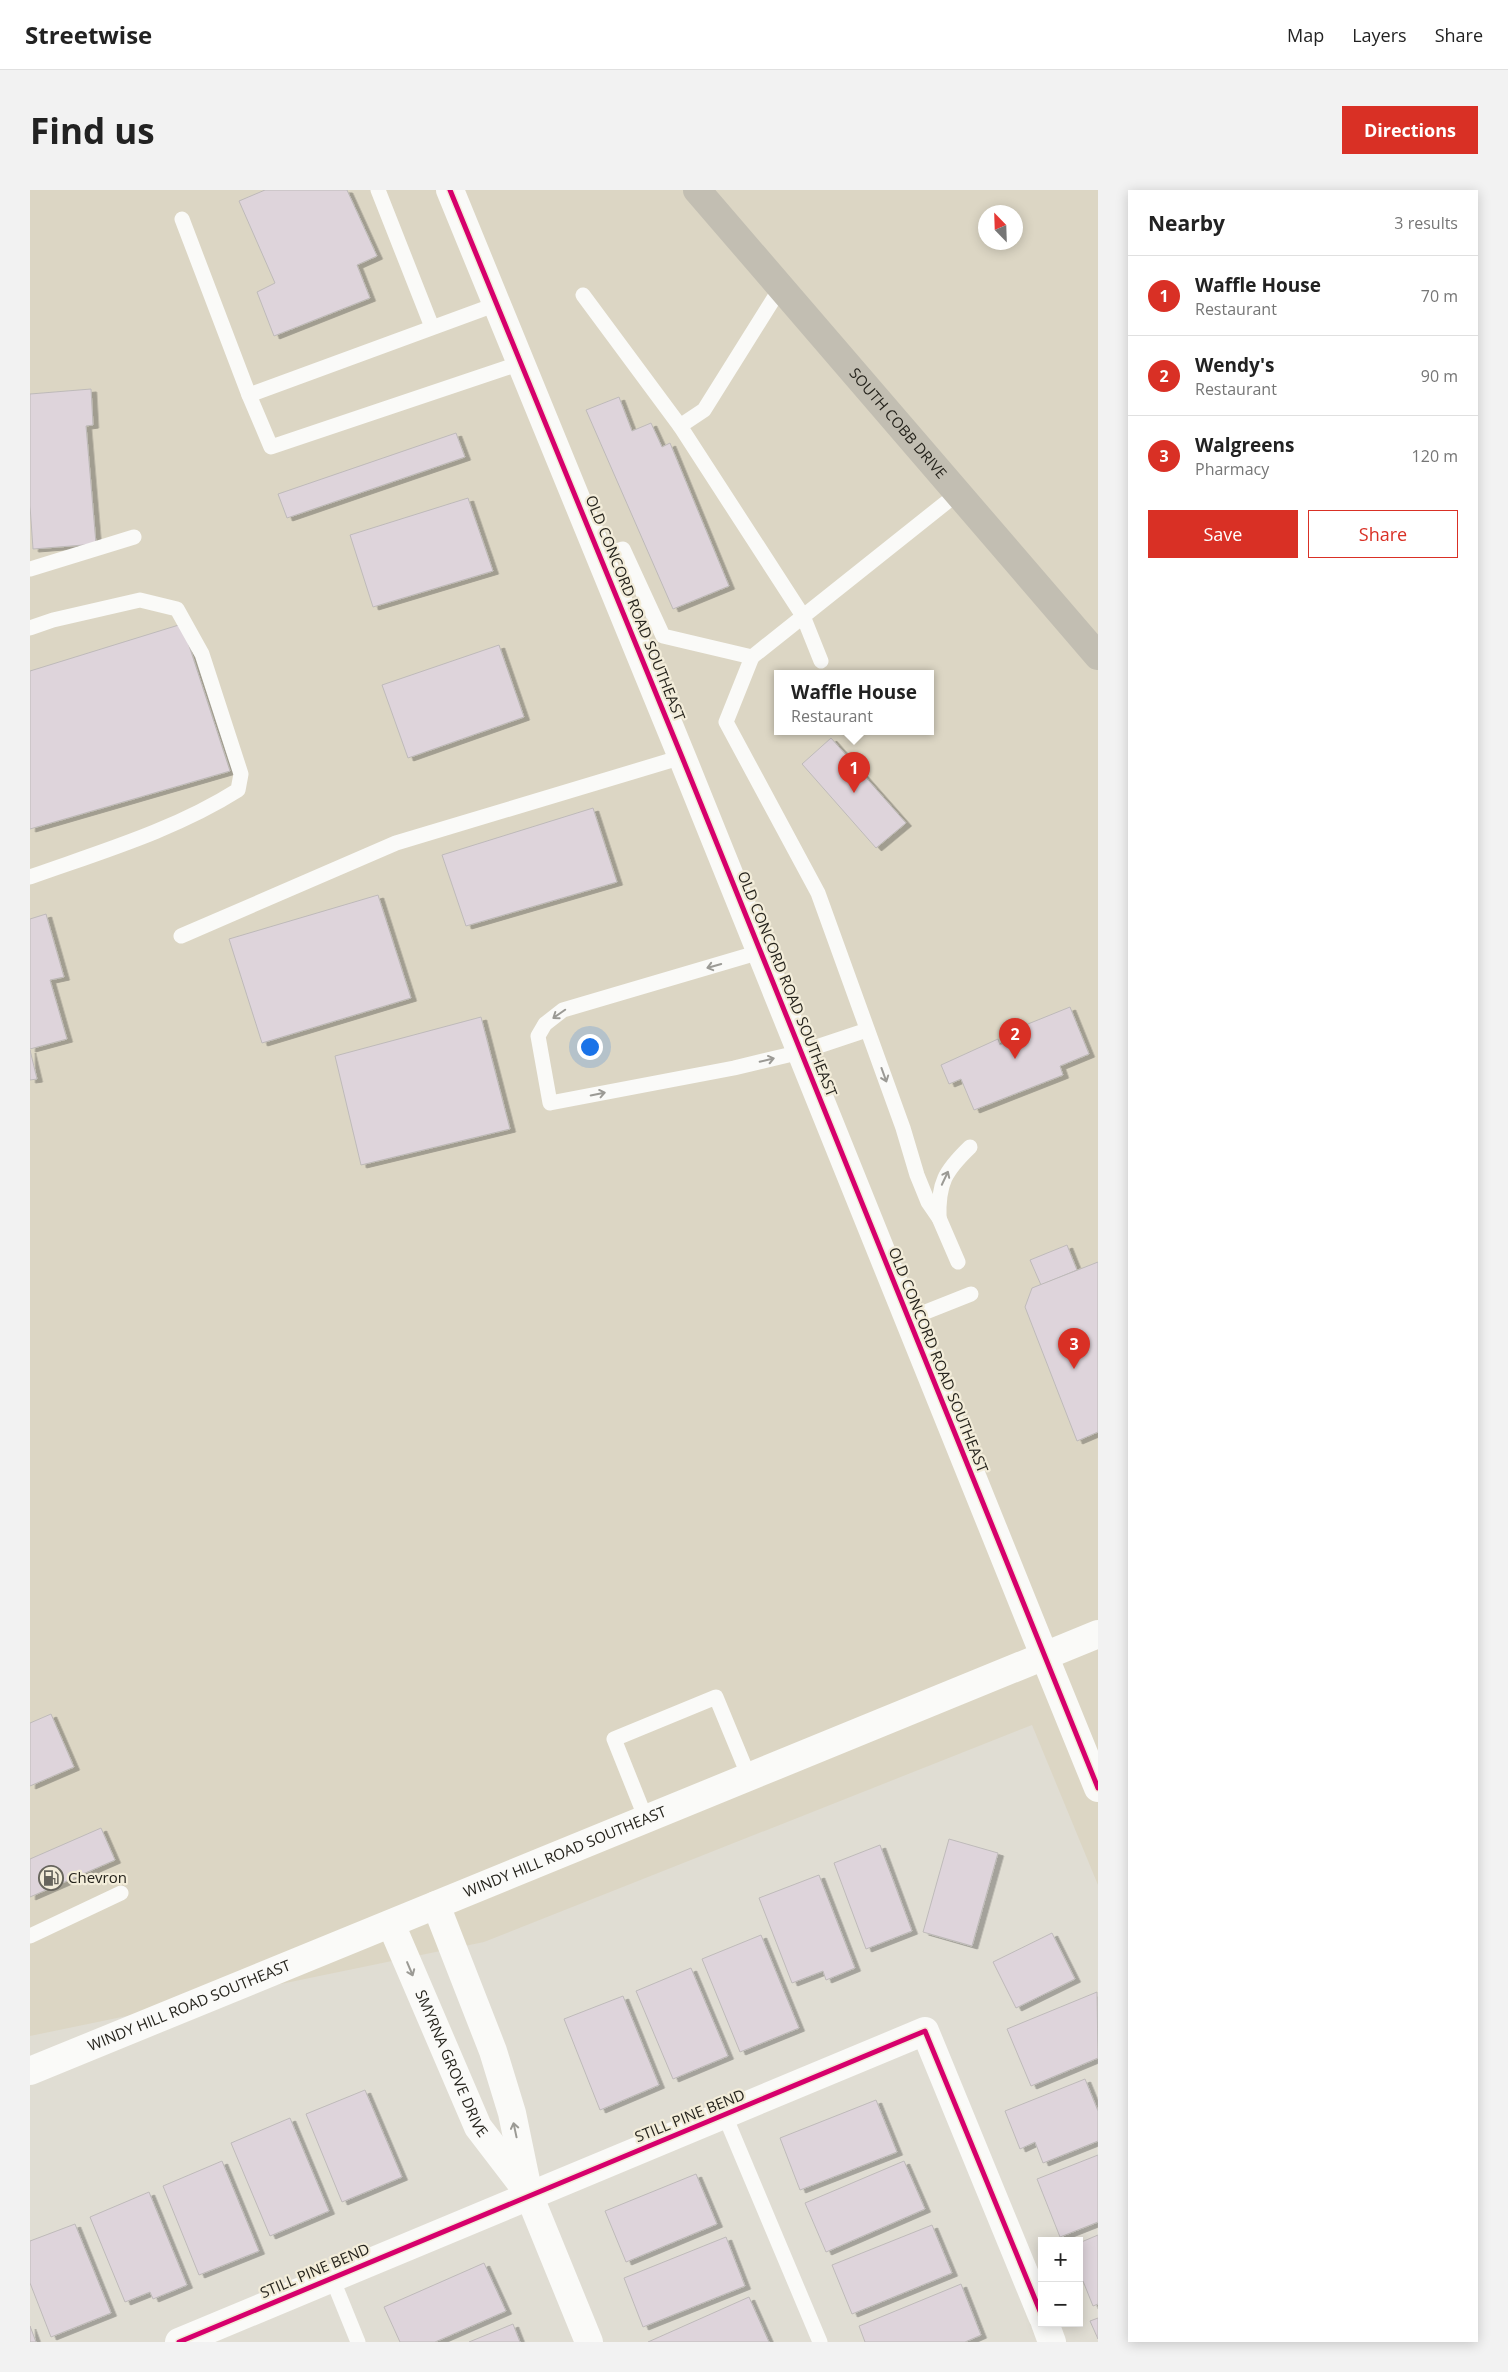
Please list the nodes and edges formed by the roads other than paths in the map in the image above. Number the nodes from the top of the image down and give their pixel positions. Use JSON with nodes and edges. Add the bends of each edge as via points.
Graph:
{"nodes":[{"id":1,"x":378,"y":190,"type":"edge"},
{"id":2,"x":450,"y":190,"type":"edge"},
{"id":3,"x":708,"y":193,"type":"edge"},
{"id":4,"x":182,"y":219,"type":"dead end"},
{"id":5,"x":781,"y":287,"type":"junction"},
{"id":6,"x":583,"y":295,"type":"dead end"},
{"id":7,"x":497,"y":304,"type":"junction"},
{"id":8,"x":432,"y":327,"type":"junction"},
{"id":9,"x":521,"y":363,"type":"junction"},
{"id":10,"x":248,"y":395,"type":"junction"},
{"id":11,"x":680,"y":426,"type":"junction"},
{"id":12,"x":958,"y":493,"type":"junction"},
{"id":13,"x":134,"y":537,"type":"dead end"},
{"id":14,"x":600,"y":556,"type":"junction"},
{"id":15,"x":30,"y":570,"type":"edge"},
{"id":16,"x":803,"y":616,"type":"junction"},
{"id":17,"x":30,"y":628,"type":"edge"},
{"id":18,"x":1098,"y":656,"type":"edge"},
{"id":19,"x":752,"y":657,"type":"junction"},
{"id":20,"x":821,"y":661,"type":"dead end"},
{"id":21,"x":682,"y":757,"type":"junction"},
{"id":22,"x":30,"y":877,"type":"edge"},
{"id":23,"x":181,"y":936,"type":"dead end"},
{"id":24,"x":760,"y":952,"type":"junction"},
{"id":25,"x":867,"y":1030,"type":"junction"},
{"id":26,"x":801,"y":1052,"type":"junction"},
{"id":27,"x":970,"y":1147,"type":"dead end"},
{"id":28,"x":939,"y":1218,"type":"junction"},
{"id":29,"x":958,"y":1262,"type":"dead end"},
{"id":30,"x":971,"y":1294,"type":"dead end"},
{"id":31,"x":908,"y":1319,"type":"junction"},
{"id":32,"x":1098,"y":1634,"type":"edge"},
{"id":33,"x":1044,"y":1656,"type":"junction"},
{"id":34,"x":749,"y":1777,"type":"junction"},
{"id":35,"x":1098,"y":1788,"type":"edge"},
{"id":36,"x":646,"y":1819,"type":"junction"},
{"id":37,"x":120,"y":1894,"type":"dead end"},
{"id":38,"x":436,"y":1905,"type":"junction"},
{"id":39,"x":391,"y":1924,"type":"junction"},
{"id":40,"x":30,"y":1936,"type":"edge"},
{"id":41,"x":30,"y":2071,"type":"edge"},
{"id":42,"x":725,"y":2116,"type":"junction"},
{"id":43,"x":529,"y":2194,"type":"junction"},
{"id":44,"x":332,"y":2278,"type":"junction"},
{"id":45,"x":1038,"y":2306,"type":"edge"},
{"id":46,"x":1046,"y":2327,"type":"edge"},
{"id":47,"x":179,"y":2342,"type":"edge"},
{"id":48,"x":358,"y":2342,"type":"edge"},
{"id":49,"x":589,"y":2342,"type":"edge"},
{"id":50,"x":820,"y":2342,"type":"edge"},
{"id":51,"x":1052,"y":2342,"type":"edge"}],
"edges":[{"from":1,"to":8,"type":"lane"},
{"from":2,"to":7,"type":"street","name":"OLD CONCORD ROAD SOUTHEAST"},
{"from":3,"to":5,"type":"main road","name":"SOUTH COBB DRIVE"},
{"from":4,"to":10,"type":"lane"},
{"from":5,"to":11,"type":"lane","via":[[704,410]]},
{"from":5,"to":12,"type":"main road","name":"SOUTH COBB DRIVE"},
{"from":6,"to":11,"type":"lane"},
{"from":7,"to":8,"type":"lane"},
{"from":7,"to":9,"type":"street","name":"OLD CONCORD ROAD SOUTHEAST"},
{"from":8,"to":10,"type":"lane"},
{"from":9,"to":10,"type":"lane","via":[[271,447]]},
{"from":9,"to":14,"type":"street","name":"OLD CONCORD ROAD SOUTHEAST"},
{"from":11,"to":16,"type":"lane"},
{"from":12,"to":16,"type":"lane"},
{"from":12,"to":18,"type":"main road","name":"SOUTH COBB DRIVE"},
{"from":13,"to":15,"type":"lane"},
{"from":14,"to":19,"type":"lane","via":[[623,549],[663,636]]},
{"from":14,"to":21,"type":"street","name":"OLD CONCORD ROAD SOUTHEAST"},
{"from":16,"to":19,"type":"lane"},
{"from":16,"to":20,"type":"lane"},
{"from":17,"to":22,"type":"lane","via":[[140,600],[177,609],[202,654],[241,774],[238,790],[210,808]]},
{"from":19,"to":25,"type":"lane","via":[[726,722],[818,893]]},
{"from":21,"to":23,"type":"lane","via":[[396,843]]},
{"from":21,"to":24,"type":"street","name":"OLD CONCORD ROAD SOUTHEAST"},
{"from":24,"to":26,"type":"street","name":"OLD CONCORD ROAD SOUTHEAST"},
{"from":24,"to":26,"type":"lane","one_way":true,"via":[[563,1010],[545,1024],[538,1036],[550,1103]]},
{"from":25,"to":26,"type":"lane"},
{"from":25,"to":28,"type":"lane","one_way":true,"via":[[917,1175],[928,1202]]},
{"from":26,"to":31,"type":"street","name":"OLD CONCORD ROAD SOUTHEAST"},
{"from":28,"to":27,"type":"lane","one_way":true,"via":[[938,1197],[943,1180],[953,1163]]},
{"from":28,"to":29,"type":"lane"},
{"from":30,"to":31,"type":"lane"},
{"from":31,"to":33,"type":"street","name":"OLD CONCORD ROAD SOUTHEAST"},
{"from":32,"to":33,"type":"street","name":"WINDY HILL ROAD SOUTHEAST"},
{"from":33,"to":34,"type":"street","name":"WINDY HILL ROAD SOUTHEAST"},
{"from":33,"to":35,"type":"street","name":"OLD CONCORD ROAD SOUTHEAST"},
{"from":34,"to":36,"type":"street","name":"WINDY HILL ROAD SOUTHEAST"},
{"from":34,"to":36,"type":"lane","via":[[716,1697],[614,1739]]},
{"from":36,"to":38,"type":"street","name":"WINDY HILL ROAD SOUTHEAST"},
{"from":37,"to":40,"type":"lane"},
{"from":38,"to":39,"type":"street","name":"WINDY HILL ROAD SOUTHEAST"},
{"from":43,"to":38,"type":"street","name":"SMYRNA GROVE DRIVE","one_way":true,"via":[[512,2113],[493,2051]]},
{"from":39,"to":41,"type":"street","name":"WINDY HILL ROAD SOUTHEAST"},
{"from":39,"to":43,"type":"street","name":"SMYRNA GROVE DRIVE","one_way":true,"via":[[478,2126]]},
{"from":42,"to":43,"type":"street","name":"STILL PINE BEND"},
{"from":42,"to":45,"type":"street","name":"STILL PINE BEND","via":[[925,2030]]},
{"from":42,"to":50,"type":"lane"},
{"from":43,"to":44,"type":"street","name":"STILL PINE BEND"},
{"from":43,"to":49,"type":"street","name":"SMYRNA GROVE DRIVE"},
{"from":44,"to":47,"type":"street","name":"STILL PINE BEND"},
{"from":44,"to":48,"type":"lane"},
{"from":46,"to":51,"type":"street"}]}
